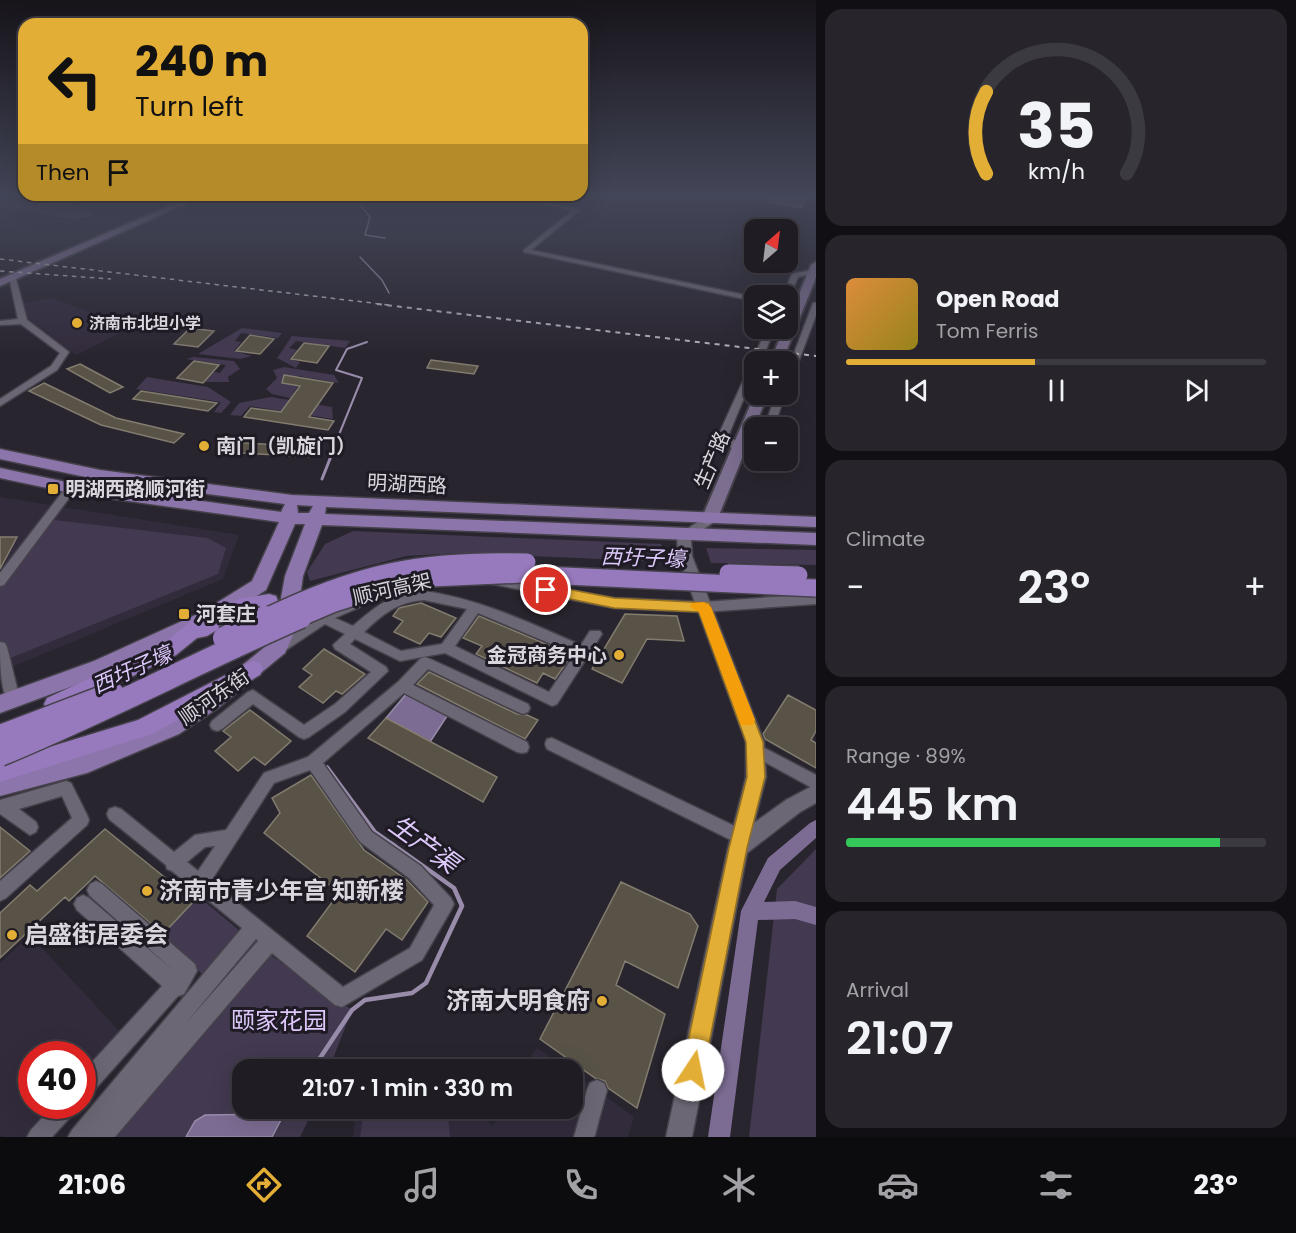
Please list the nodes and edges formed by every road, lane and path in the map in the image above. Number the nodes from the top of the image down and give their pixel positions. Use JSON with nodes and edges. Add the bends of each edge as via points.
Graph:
{"nodes":[{"id":1,"x":76,"y":251,"type":"edge"},
{"id":2,"x":526,"y":251,"type":"edge"},
{"id":3,"x":816,"y":268,"type":"edge"},
{"id":4,"x":12,"y":279,"type":"junction"},
{"id":5,"x":0,"y":283,"type":"edge"},
{"id":6,"x":791,"y":285,"type":"edge"},
{"id":7,"x":744,"y":297,"type":"edge"},
{"id":8,"x":816,"y":306,"type":"edge"},
{"id":9,"x":23,"y":321,"type":"junction"},
{"id":10,"x":0,"y":324,"type":"edge"},
{"id":11,"x":781,"y":351,"type":"edge"},
{"id":12,"x":798,"y":353,"type":"edge"},
{"id":13,"x":744,"y":388,"type":"edge"},
{"id":14,"x":0,"y":403,"type":"edge"},
{"id":15,"x":757,"y":405,"type":"edge"},
{"id":16,"x":744,"y":449,"type":"edge"},
{"id":17,"x":739,"y":450,"type":"junction"},
{"id":18,"x":0,"y":454,"type":"edge"},
{"id":19,"x":0,"y":473,"type":"edge"},
{"id":20,"x":71,"y":488,"type":"junction"},
{"id":21,"x":290,"y":509,"type":"junction"},
{"id":22,"x":319,"y":510,"type":"junction"},
{"id":23,"x":709,"y":520,"type":"junction"},
{"id":24,"x":816,"y":522,"type":"edge"},
{"id":25,"x":688,"y":532,"type":"junction"},
{"id":26,"x":816,"y":539,"type":"edge"},
{"id":27,"x":816,"y":576,"type":"edge"},
{"id":28,"x":0,"y":582,"type":"edge"},
{"id":29,"x":816,"y":588,"type":"edge"},
{"id":30,"x":701,"y":599,"type":"junction"},
{"id":31,"x":816,"y":599,"type":"edge"},
{"id":32,"x":233,"y":601,"type":"junction"},
{"id":33,"x":269,"y":601,"type":"junction"},
{"id":34,"x":476,"y":607,"type":"junction"},
{"id":35,"x":209,"y":617,"type":"junction"},
{"id":36,"x":325,"y":618,"type":"junction"},
{"id":37,"x":356,"y":632,"type":"junction"},
{"id":38,"x":596,"y":634,"type":"dead end"},
{"id":39,"x":282,"y":640,"type":"junction"},
{"id":40,"x":0,"y":646,"type":"edge"},
{"id":41,"x":446,"y":648,"type":"junction"},
{"id":42,"x":169,"y":650,"type":"junction"},
{"id":43,"x":584,"y":652,"type":"junction"},
{"id":44,"x":400,"y":656,"type":"junction"},
{"id":45,"x":253,"y":669,"type":"junction"},
{"id":46,"x":381,"y":670,"type":"junction"},
{"id":47,"x":403,"y":686,"type":"junction"},
{"id":48,"x":6,"y":702,"type":"edge"},
{"id":49,"x":523,"y":708,"type":"dead end"},
{"id":50,"x":217,"y":724,"type":"dead end"},
{"id":51,"x":0,"y":726,"type":"edge"},
{"id":52,"x":0,"y":736,"type":"edge"},
{"id":53,"x":552,"y":744,"type":"dead end"},
{"id":54,"x":522,"y":747,"type":"dead end"},
{"id":55,"x":755,"y":749,"type":"junction"},
{"id":56,"x":0,"y":755,"type":"edge"},
{"id":57,"x":313,"y":762,"type":"junction"},
{"id":58,"x":0,"y":772,"type":"edge"},
{"id":59,"x":64,"y":779,"type":"junction"},
{"id":60,"x":816,"y":783,"type":"edge"},
{"id":61,"x":816,"y":793,"type":"edge"},
{"id":62,"x":1,"y":800,"type":"edge"},
{"id":63,"x":115,"y":814,"type":"dead end"},
{"id":64,"x":30,"y":827,"type":"dead end"},
{"id":65,"x":230,"y":837,"type":"junction"},
{"id":66,"x":739,"y":842,"type":"junction"},
{"id":67,"x":173,"y":863,"type":"junction"},
{"id":68,"x":200,"y":883,"type":"junction"},
{"id":69,"x":96,"y":890,"type":"dead end"},
{"id":70,"x":0,"y":892,"type":"edge"},
{"id":71,"x":83,"y":904,"type":"dead end"},
{"id":72,"x":255,"y":926,"type":"junction"},
{"id":73,"x":271,"y":940,"type":"junction"},
{"id":74,"x":177,"y":987,"type":"junction"},
{"id":75,"x":96,"y":1074,"type":"edge"},
{"id":76,"x":597,"y":1090,"type":"dead end"},
{"id":77,"x":55,"y":1119,"type":"edge"},
{"id":78,"x":584,"y":1135,"type":"dead end"},
{"id":79,"x":38,"y":1137,"type":"edge"},
{"id":80,"x":79,"y":1137,"type":"edge"},
{"id":81,"x":102,"y":1137,"type":"edge"},
{"id":82,"x":679,"y":1137,"type":"edge"}],
"edges":[{"from":1,"to":4,"type":"main road"},
{"from":2,"to":7,"type":"street"},
{"from":3,"to":6,"type":"street","via":[[795,276]]},
{"from":3,"to":11,"type":"main road"},
{"from":4,"to":5,"type":"main road"},
{"from":4,"to":9,"type":"street"},
{"from":8,"to":12,"type":"street"},
{"from":9,"to":10,"type":"street"},
{"from":9,"to":14,"type":"street","via":[[65,352],[54,368]]},
{"from":13,"to":17,"type":"street","via":[[724,434]]},
{"from":15,"to":17,"type":"main road","name":"生产路"},
{"from":16,"to":17,"type":"street"},
{"from":17,"to":23,"type":"main road","name":"生产路"},
{"from":18,"to":21,"type":"main road","name":"明湖西路"},
{"from":19,"to":20,"type":"main road","name":"明湖西路"},
{"from":20,"to":21,"type":"main road","name":"明湖西路"},
{"from":20,"to":28,"type":"street"},
{"from":21,"to":22,"type":"main road","name":"明湖西路"},
{"from":21,"to":32,"type":"main road","via":[[259,585]]},
{"from":22,"to":23,"type":"main road","name":"明湖西路"},
{"from":22,"to":25,"type":"main road","name":"明湖西路"},
{"from":22,"to":39,"type":"main road","via":[[294,576]]},
{"from":23,"to":24,"type":"main road","name":"明湖西路"},
{"from":23,"to":25,"type":"street","name":"生产路"},
{"from":25,"to":26,"type":"main road","name":"明湖西路"},
{"from":25,"to":30,"type":"street","via":[[683,543],[685,556]]},
{"from":27,"to":52,"type":"highway","name":"顺河高架","bridge":true,"via":[[532,562],[468,561],[407,566],[341,584],[108,696]]},
{"from":29,"to":56,"type":"highway","name":"顺河高架","bridge":true,"via":[[523,574],[432,579],[379,589],[332,604],[237,645]]},
{"from":30,"to":31,"type":"street"},
{"from":30,"to":36,"type":"street","via":[[614,603],[483,580],[437,582],[385,592]]},
{"from":30,"to":55,"type":"street"},
{"from":32,"to":33,"type":"main road"},
{"from":32,"to":35,"type":"main road"},
{"from":33,"to":39,"type":"main road","via":[[282,609]]},
{"from":33,"to":42,"type":"highway","via":[[246,604]]},
{"from":34,"to":37,"type":"street","via":[[427,596],[406,597]]},
{"from":34,"to":41,"type":"street"},
{"from":34,"to":43,"type":"street"},
{"from":35,"to":42,"type":"highway"},
{"from":35,"to":48,"type":"main road","via":[[101,667]]},
{"from":36,"to":37,"type":"street"},
{"from":36,"to":39,"type":"street"},
{"from":37,"to":44,"type":"street"},
{"from":37,"to":46,"type":"street","via":[[340,645]]},
{"from":38,"to":43,"type":"street"},
{"from":39,"to":45,"type":"main road","name":"顺河东街"},
{"from":40,"to":48,"type":"street"},
{"from":41,"to":43,"type":"street","via":[[552,700]]},
{"from":41,"to":44,"type":"street"},
{"from":42,"to":51,"type":"highway","via":[[72,697]]},
{"from":44,"to":46,"type":"street"},
{"from":45,"to":58,"type":"highway","via":[[144,727]]},
{"from":45,"to":59,"type":"main road","name":"顺河东街","via":[[171,727]]},
{"from":46,"to":50,"type":"street","via":[[340,708],[304,733],[253,696]]},
{"from":47,"to":49,"type":"street","via":[[426,662]]},
{"from":47,"to":54,"type":"street"},
{"from":47,"to":57,"type":"street"},
{"from":53,"to":66,"type":"street"},
{"from":55,"to":60,"type":"street"},
{"from":55,"to":66,"type":"street","via":[[756,777]]},
{"from":57,"to":65,"type":"street","via":[[269,778]]},
{"from":57,"to":73,"type":"street","via":[[366,837],[415,872],[445,904],[416,954],[342,998]]},
{"from":59,"to":62,"type":"main road","name":"顺河东街"},
{"from":59,"to":70,"type":"street","via":[[81,820]]},
{"from":61,"to":66,"type":"street"},
{"from":62,"to":64,"type":"street"},
{"from":63,"to":67,"type":"street"},
{"from":65,"to":67,"type":"street","via":[[201,840]]},
{"from":65,"to":68,"type":"street"},
{"from":66,"to":82,"type":"street"},
{"from":67,"to":68,"type":"street"},
{"from":68,"to":72,"type":"street"},
{"from":69,"to":74,"type":"street","via":[[188,971]]},
{"from":71,"to":74,"type":"street"},
{"from":72,"to":73,"type":"street"},
{"from":72,"to":80,"type":"street"},
{"from":73,"to":81,"type":"street"},
{"from":74,"to":75,"type":"street"},
{"from":76,"to":78,"type":"street"},
{"from":77,"to":79,"type":"street"}]}
